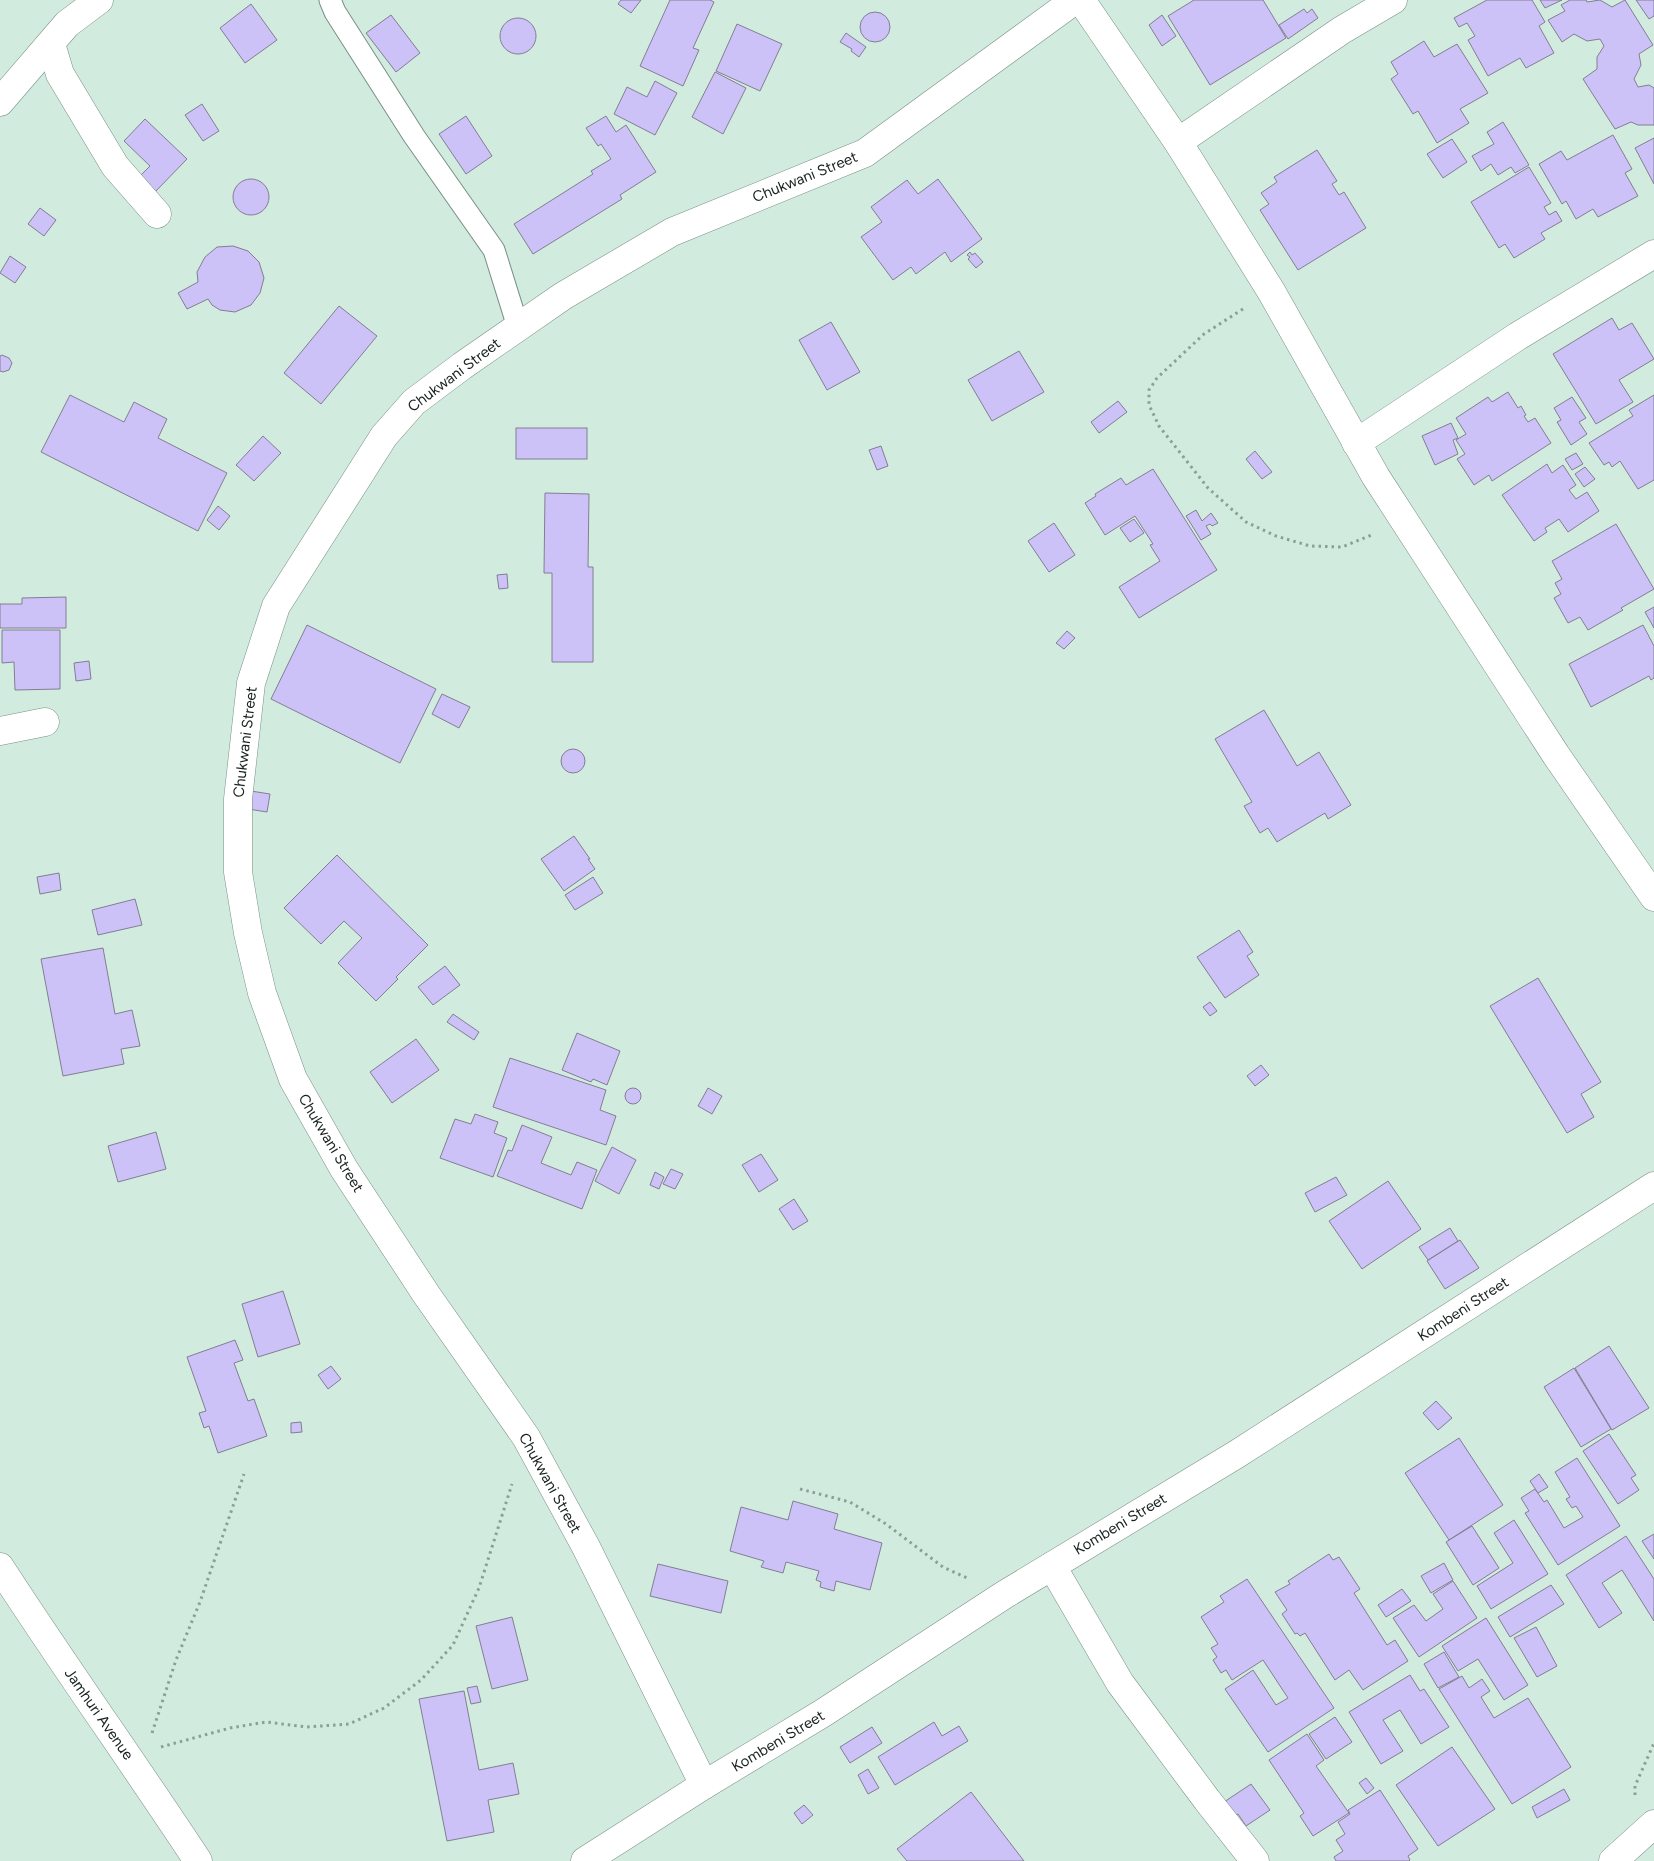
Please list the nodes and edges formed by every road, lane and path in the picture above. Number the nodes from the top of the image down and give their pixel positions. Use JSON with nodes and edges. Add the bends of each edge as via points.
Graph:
{"nodes":[{"id":1,"x":99,"y":0,"type":"edge"},
{"id":2,"x":330,"y":0,"type":"edge"},
{"id":3,"x":1075,"y":0,"type":"edge"},
{"id":4,"x":1081,"y":0,"type":"edge"},
{"id":5,"x":1393,"y":0,"type":"edge"},
{"id":6,"x":51,"y":44,"type":"junction"},
{"id":7,"x":9,"y":83,"type":"edge"},
{"id":8,"x":0,"y":102,"type":"edge"},
{"id":9,"x":1178,"y":142,"type":"junction"},
{"id":10,"x":157,"y":214,"type":"dead end"},
{"id":11,"x":1654,"y":254,"type":"edge"},
{"id":12,"x":1271,"y":291,"type":"junction"},
{"id":13,"x":518,"y":327,"type":"junction"},
{"id":14,"x":1356,"y":443,"type":"junction"},
{"id":15,"x":1403,"y":518,"type":"junction"},
{"id":16,"x":45,"y":722,"type":"dead end"},
{"id":17,"x":0,"y":731,"type":"edge"},
{"id":18,"x":1654,"y":897,"type":"edge"},
{"id":19,"x":1654,"y":1186,"type":"edge"},
{"id":20,"x":526,"y":1437,"type":"junction"},
{"id":21,"x":244,"y":1474,"type":"dead end"},
{"id":22,"x":800,"y":1489,"type":"dead end"},
{"id":23,"x":1052,"y":1566,"type":"junction"},
{"id":24,"x":0,"y":1567,"type":"edge"},
{"id":25,"x":1004,"y":1595,"type":"junction"},
{"id":26,"x":1654,"y":1743,"type":"edge"},
{"id":27,"x":142,"y":1761,"type":"junction"},
{"id":28,"x":704,"y":1785,"type":"junction"},
{"id":29,"x":1635,"y":1799,"type":"dead end"},
{"id":30,"x":1654,"y":1824,"type":"edge"},
{"id":31,"x":198,"y":1861,"type":"edge"},
{"id":32,"x":585,"y":1861,"type":"edge"},
{"id":33,"x":1255,"y":1861,"type":"edge"},
{"id":34,"x":1613,"y":1861,"type":"edge"}],
"edges":[{"from":1,"to":6,"type":"street","via":[[67,24]]},
{"from":2,"to":13,"type":"lane","via":[[414,136],[494,250]]},
{"from":3,"to":13,"type":"street","name":"Chukwani Street","via":[[865,153],[672,232],[563,296]]},
{"from":4,"to":9,"type":"street"},
{"from":5,"to":9,"type":"street","via":[[1342,30]]},
{"from":6,"to":7,"type":"street"},
{"from":6,"to":10,"type":"street","via":[[60,74],[115,166]]},
{"from":7,"to":8,"type":"street"},
{"from":9,"to":12,"type":"street"},
{"from":11,"to":14,"type":"street","via":[[1518,336]]},
{"from":12,"to":14,"type":"street"},
{"from":12,"to":15,"type":"path","via":[[1204,334],[1157,378],[1149,390],[1150,405],[1159,426],[1208,488],[1246,522],[1276,536],[1310,546],[1342,546],[1371,536]]},
{"from":13,"to":20,"type":"street","name":"Chukwani Street","via":[[414,402],[384,436],[276,606],[251,683],[238,799],[238,872],[262,993],[294,1079],[344,1169]]},
{"from":14,"to":15,"type":"street"},
{"from":15,"to":18,"type":"street","via":[[1556,755]]},
{"from":16,"to":17,"type":"street"},
{"from":19,"to":23,"type":"street","name":"Kombeni Street","via":[[1236,1454]]},
{"from":20,"to":27,"type":"path","via":[[479,1588],[453,1645],[421,1680],[384,1708],[349,1724],[307,1727],[266,1722],[222,1730]]},
{"from":20,"to":28,"type":"street","name":"Chukwani Street","via":[[586,1547]]},
{"from":21,"to":27,"type":"path"},
{"from":22,"to":25,"type":"path","via":[[850,1502],[886,1524],[943,1567]]},
{"from":23,"to":25,"type":"street","name":"Kombeni Street"},
{"from":23,"to":33,"type":"street","via":[[1120,1684]]},
{"from":24,"to":27,"type":"street","name":"Jamhuri Avenue","via":[[83,1691]]},
{"from":25,"to":28,"type":"street","name":"Kombeni Street","via":[[832,1708]]},
{"from":26,"to":29,"type":"path","via":[[1635,1786]]},
{"from":27,"to":31,"type":"street","name":"Jamhuri Avenue"},
{"from":28,"to":32,"type":"street","name":"Kombeni Street"},
{"from":30,"to":34,"type":"street"}]}
